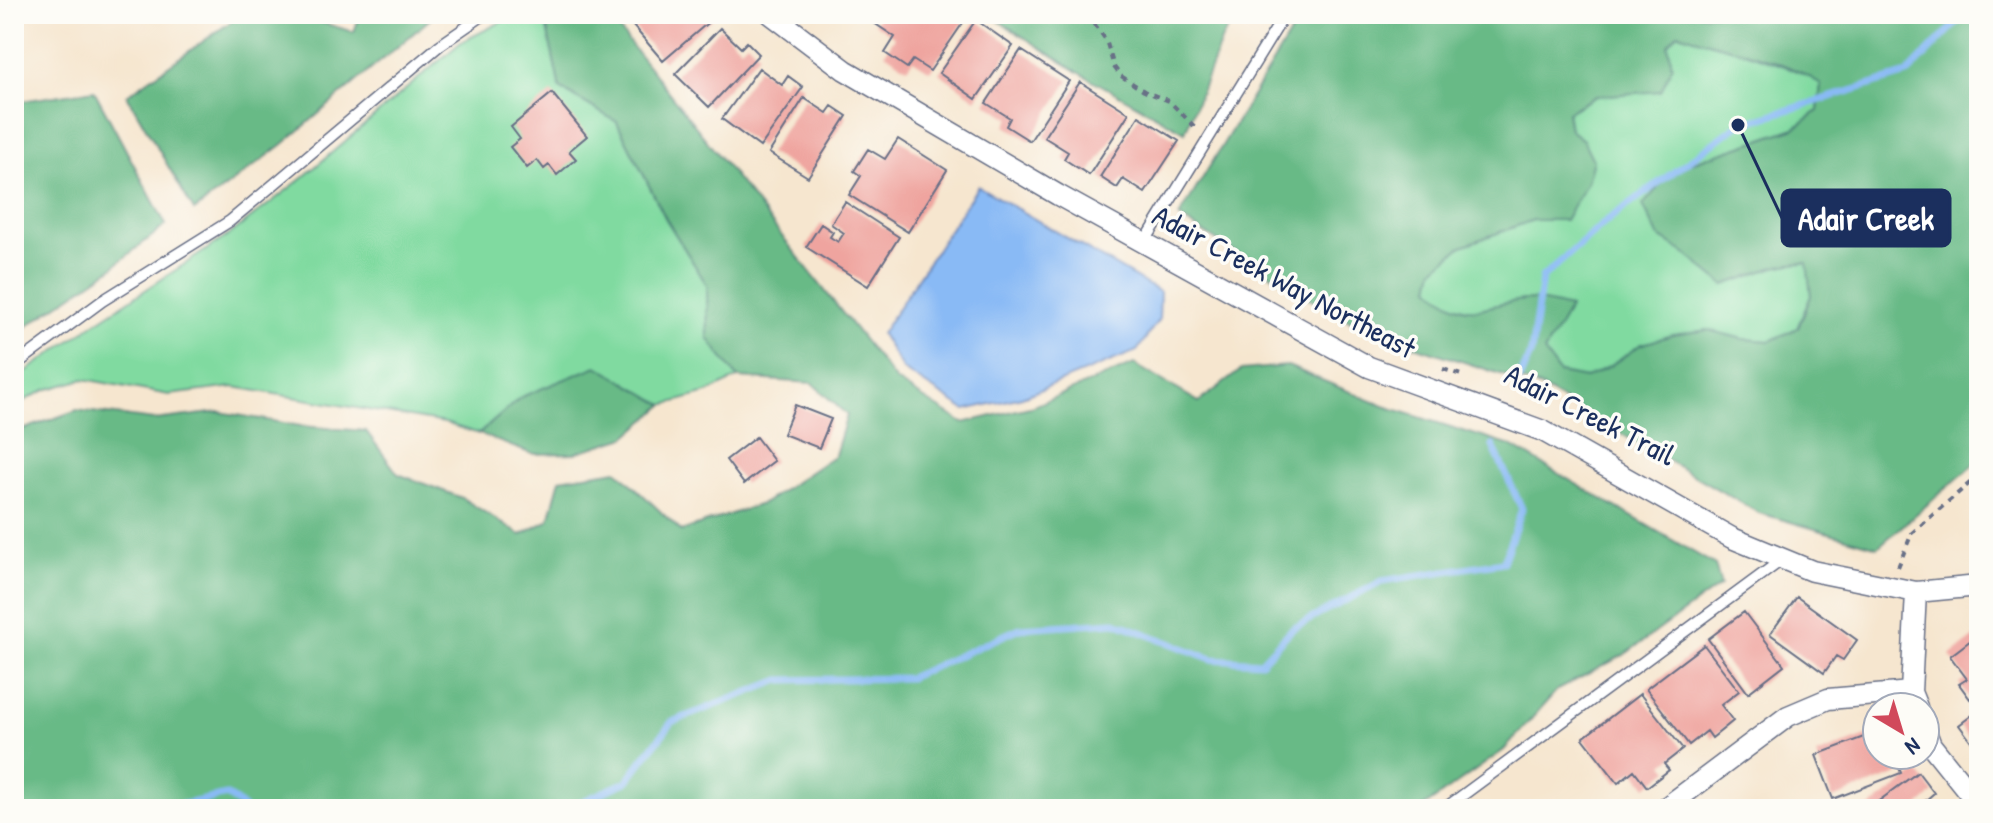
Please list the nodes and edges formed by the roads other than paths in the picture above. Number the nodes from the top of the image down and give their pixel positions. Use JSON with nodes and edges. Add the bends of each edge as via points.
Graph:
{"nodes":[{"id":1,"x":485,"y":14,"type":"edge"},
{"id":2,"x":771,"y":14,"type":"edge"},
{"id":3,"x":1285,"y":14,"type":"edge"},
{"id":4,"x":1144,"y":243,"type":"junction"},
{"id":5,"x":14,"y":366,"type":"edge"},
{"id":6,"x":1783,"y":559,"type":"junction"},
{"id":7,"x":1979,"y":586,"type":"edge"},
{"id":8,"x":1916,"y":592,"type":"junction"},
{"id":9,"x":1914,"y":691,"type":"edge"},
{"id":10,"x":1861,"y":699,"type":"edge"},
{"id":11,"x":1941,"y":758,"type":"edge"},
{"id":12,"x":1679,"y":805,"type":"edge"},
{"id":13,"x":1979,"y":805,"type":"edge"},
{"id":14,"x":1444,"y":809,"type":"edge"}],
"edges":[{"from":1,"to":5,"type":"lane","via":[[440,45],[230,221],[102,301]]},
{"from":2,"to":4,"type":"street","name":"Adair Creek Way Northeast","via":[[845,70]]},
{"from":3,"to":4,"type":"lane"},
{"from":4,"to":6,"type":"street","name":"Adair Creek Way Northeast","via":[[1369,367],[1543,431],[1732,538]]},
{"from":6,"to":8,"type":"street","name":"Adair Creek Way Northeast","via":[[1812,571]]},
{"from":6,"to":14,"type":"lane"},
{"from":7,"to":8,"type":"street","name":"Adair Creek Way Northeast"},
{"from":8,"to":9,"type":"street"},
{"from":10,"to":12,"type":"street","via":[[1828,699],[1788,716]]},
{"from":11,"to":13,"type":"street"}]}
